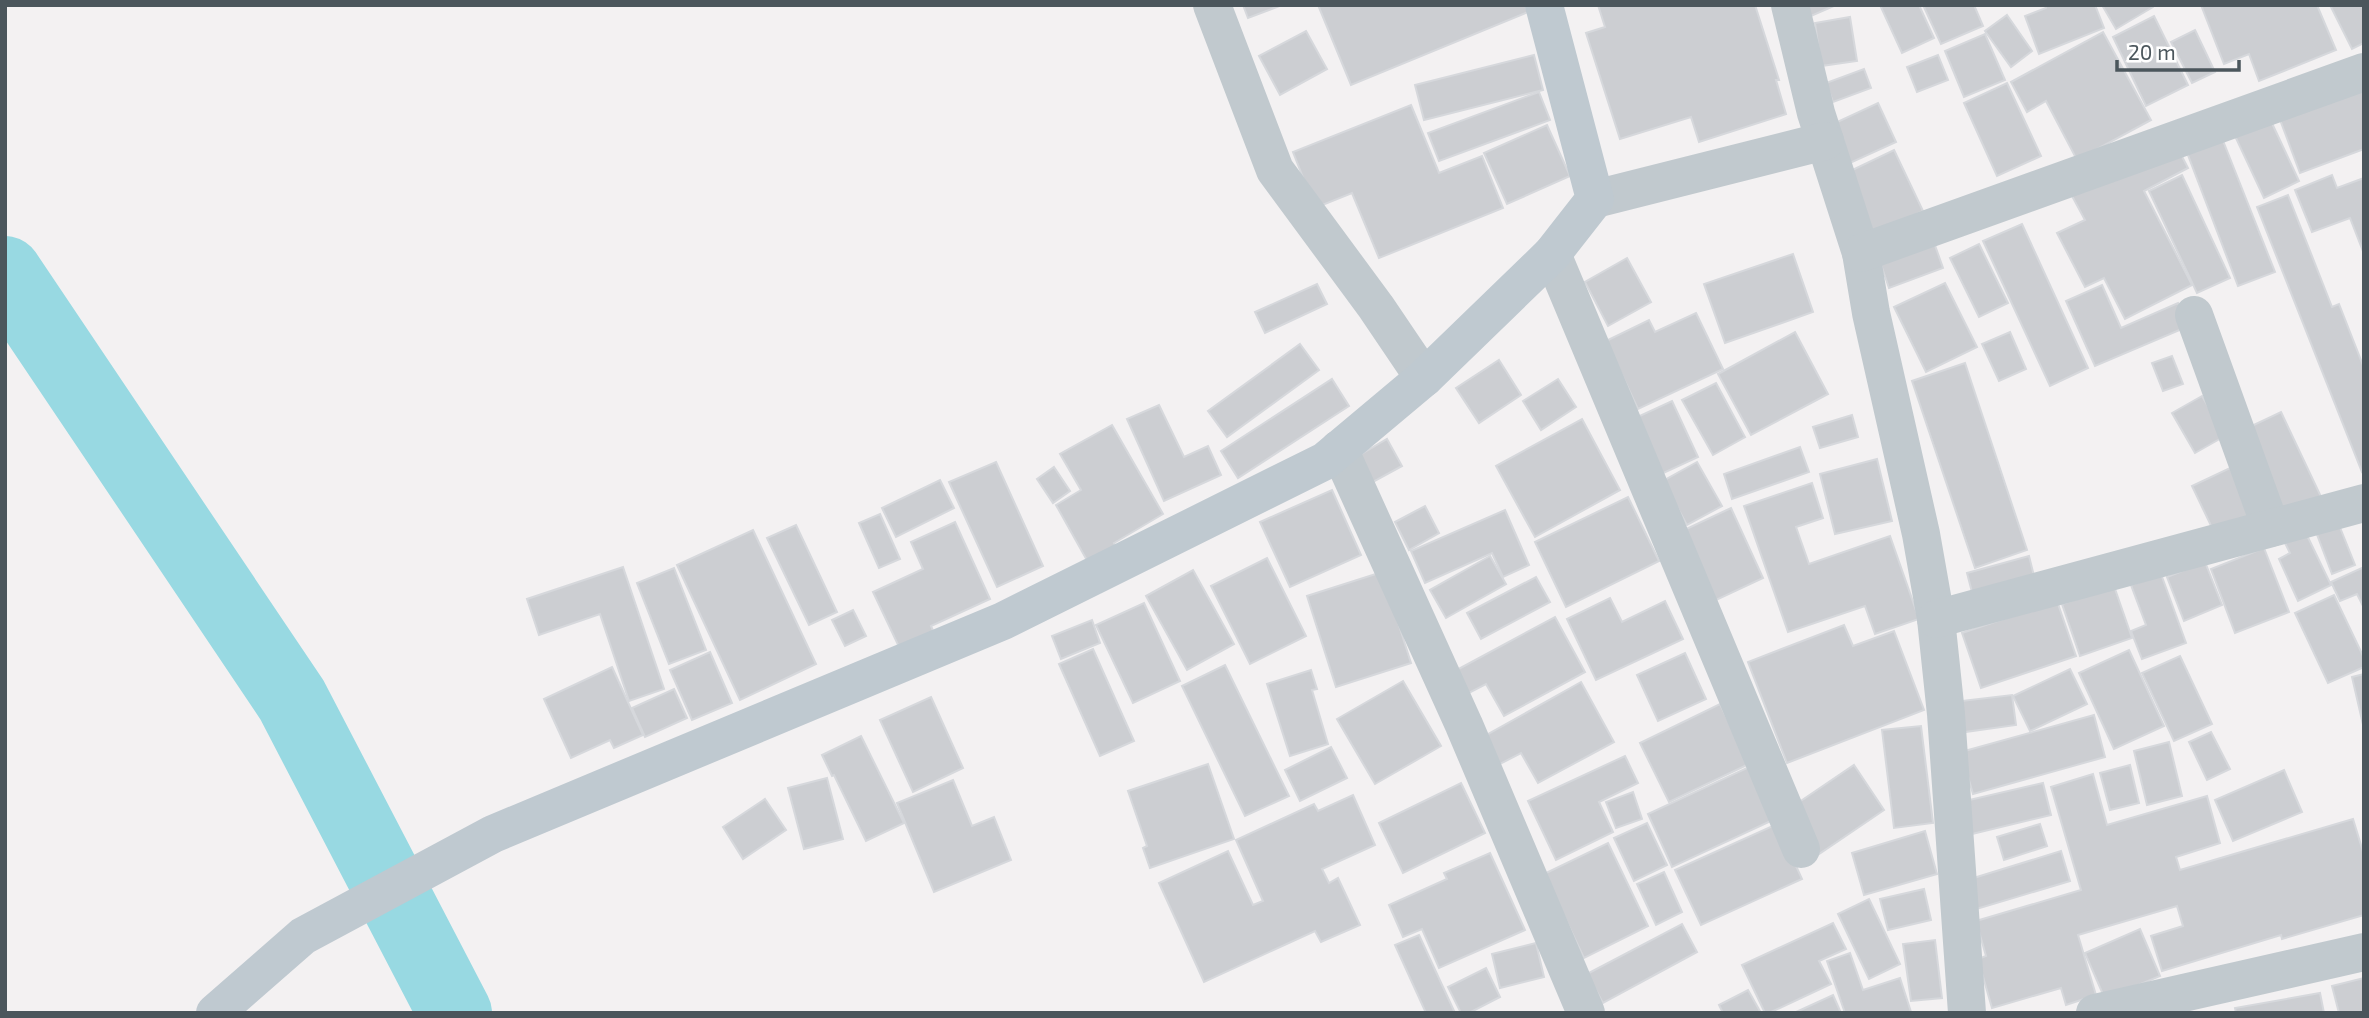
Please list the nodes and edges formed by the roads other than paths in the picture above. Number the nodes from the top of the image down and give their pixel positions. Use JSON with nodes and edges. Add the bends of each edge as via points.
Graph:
{"nodes":[{"id":1,"x":1212,"y":5,"type":"edge"},
{"id":2,"x":1544,"y":5,"type":"edge"},
{"id":3,"x":1790,"y":5,"type":"edge"},
{"id":4,"x":2364,"y":72,"type":"edge"},
{"id":5,"x":1825,"y":141,"type":"junction"},
{"id":6,"x":1595,"y":198,"type":"junction"},
{"id":7,"x":1861,"y":253,"type":"junction"},
{"id":8,"x":1552,"y":254,"type":"junction"},
{"id":9,"x":2194,"y":315,"type":"dead end"},
{"id":10,"x":1424,"y":378,"type":"junction"},
{"id":11,"x":1339,"y":449,"type":"junction"},
{"id":12,"x":2364,"y":503,"type":"edge"},
{"id":13,"x":2271,"y":528,"type":"junction"},
{"id":14,"x":1936,"y":619,"type":"junction"},
{"id":15,"x":1801,"y":849,"type":"dead end"},
{"id":16,"x":2364,"y":952,"type":"edge"},
{"id":17,"x":2104,"y":1012,"type":"edge"},
{"id":18,"x":215,"y":1013,"type":"edge"},
{"id":19,"x":1586,"y":1013,"type":"edge"},
{"id":20,"x":1967,"y":1013,"type":"edge"}],
"edges":[{"from":1,"to":10,"type":"street","via":[[1275,170]]},
{"from":2,"to":6,"type":"main road"},
{"from":3,"to":5,"type":"street"},
{"from":4,"to":7,"type":"street"},
{"from":5,"to":6,"type":"street"},
{"from":5,"to":7,"type":"street"},
{"from":6,"to":8,"type":"main road"},
{"from":7,"to":14,"type":"street"},
{"from":8,"to":10,"type":"main road"},
{"from":8,"to":15,"type":"street"},
{"from":9,"to":13,"type":"street"},
{"from":10,"to":11,"type":"main road"},
{"from":11,"to":18,"type":"main road","via":[[1325,461],[1003,621],[493,834],[303,936]]},
{"from":11,"to":19,"type":"street","via":[[1464,725]]},
{"from":12,"to":13,"type":"street"},
{"from":13,"to":14,"type":"street"},
{"from":14,"to":20,"type":"street"},
{"from":16,"to":17,"type":"street"}]}
